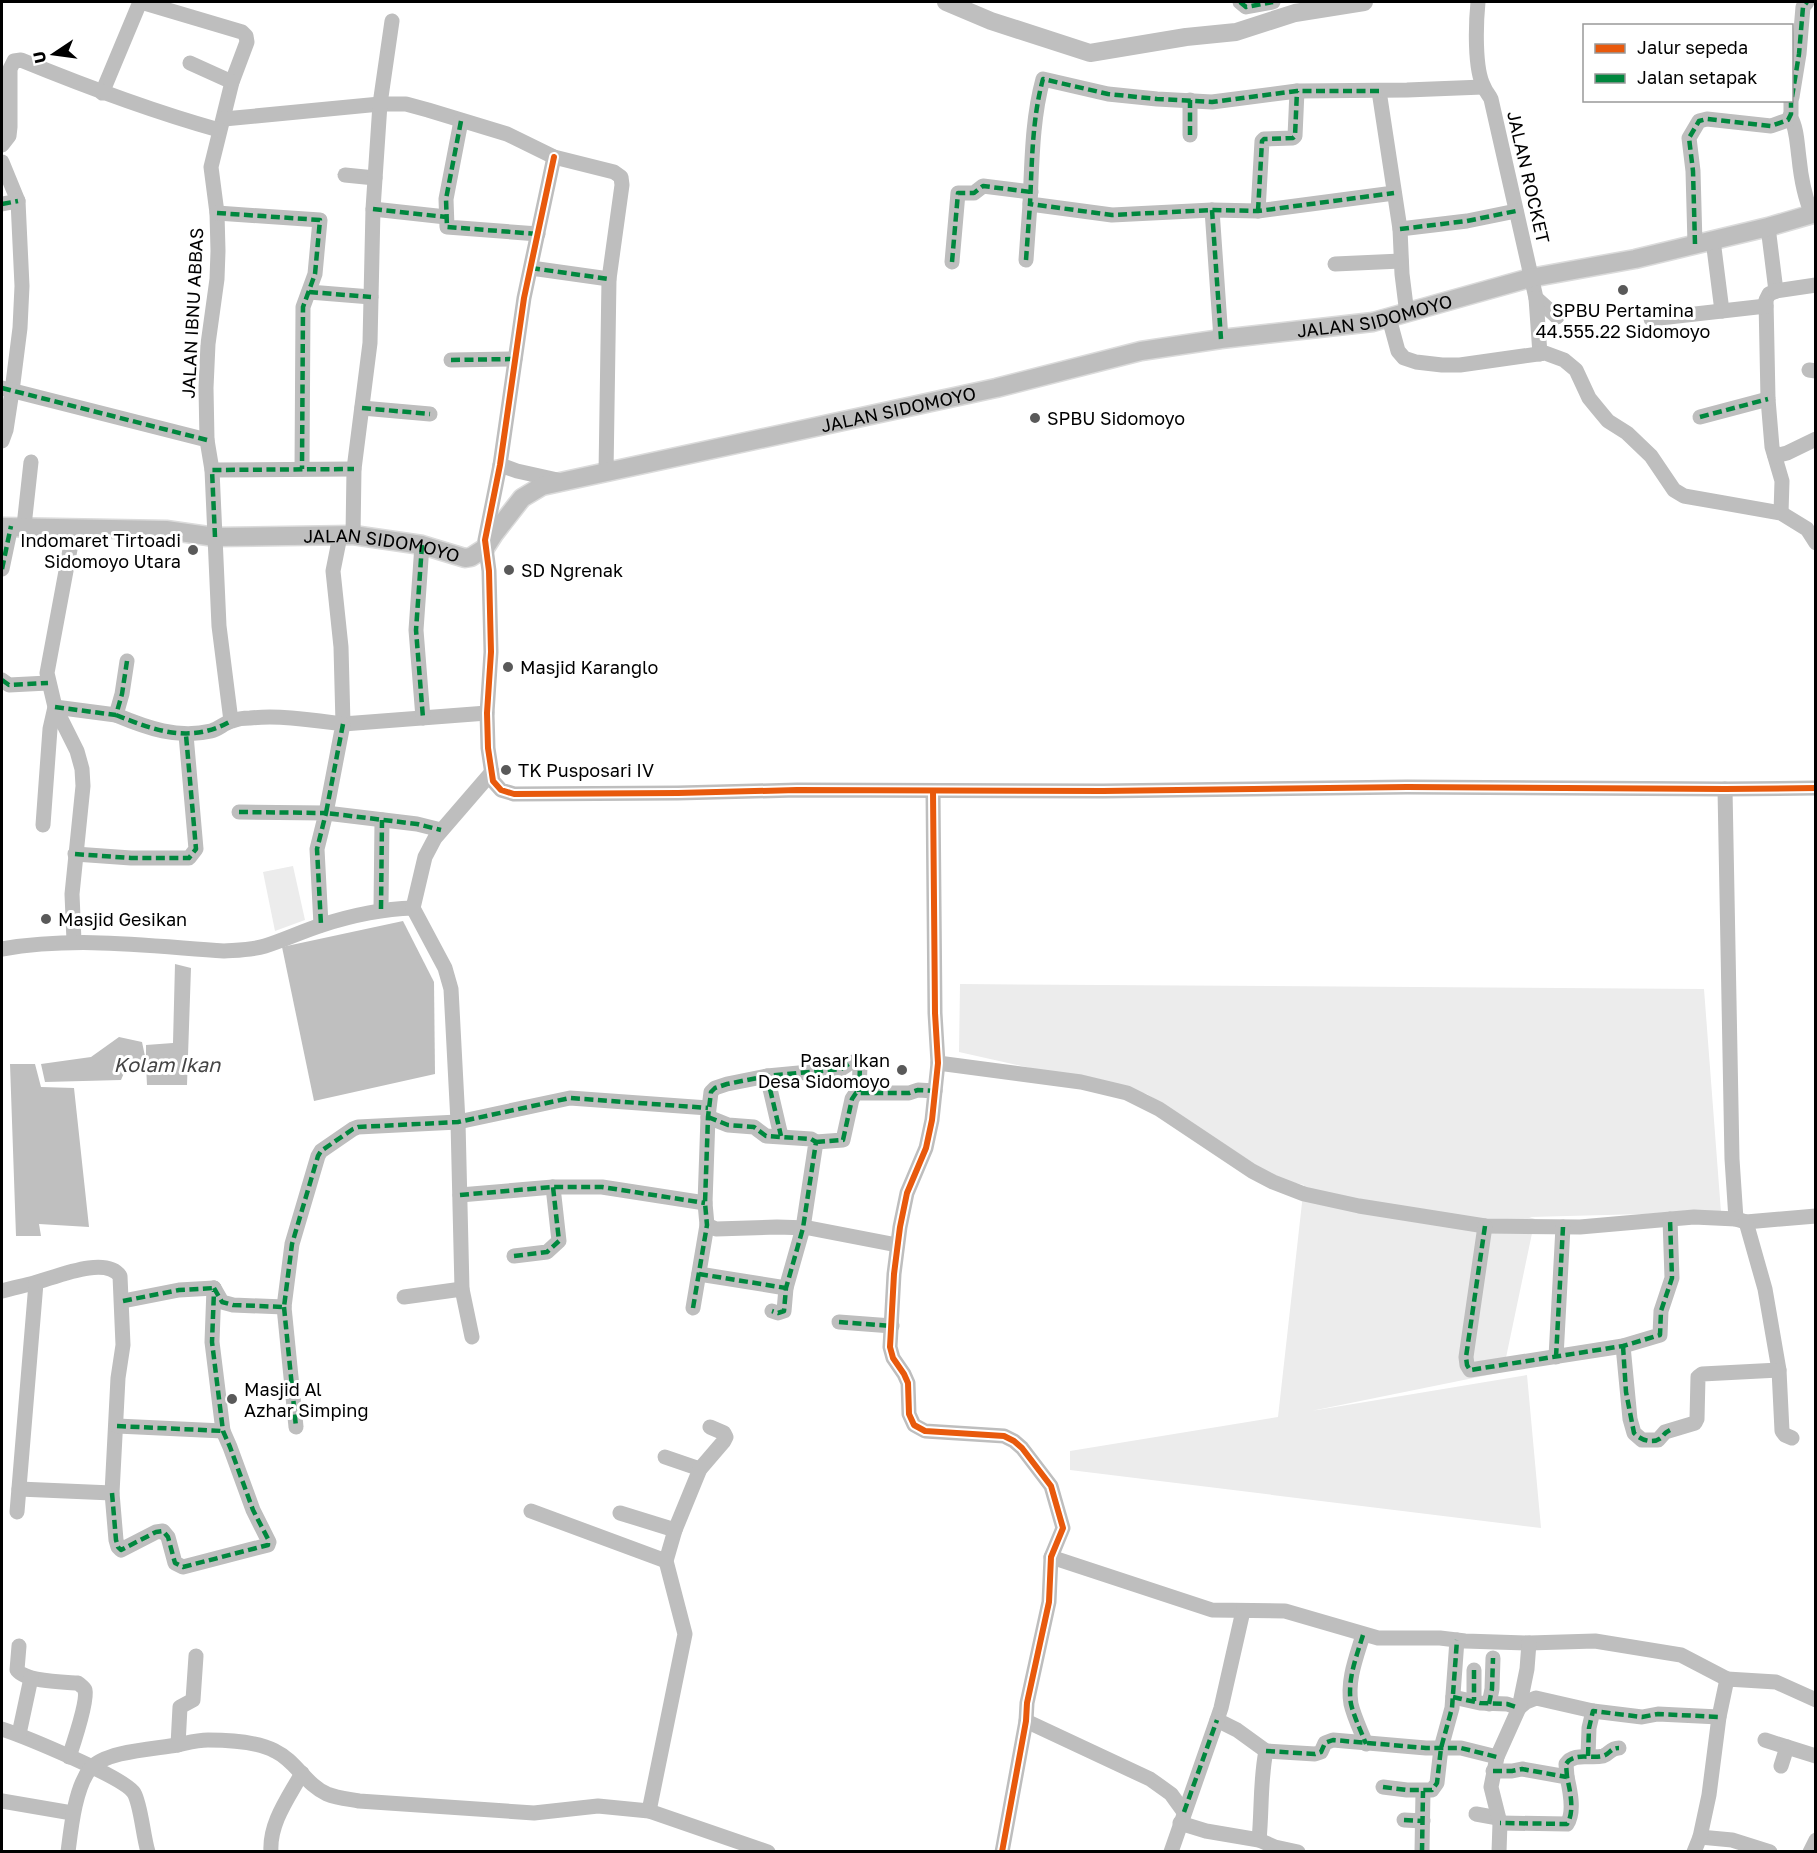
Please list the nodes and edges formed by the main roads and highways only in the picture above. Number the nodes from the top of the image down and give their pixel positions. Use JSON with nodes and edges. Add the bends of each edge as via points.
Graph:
{"nodes":[{"id":1,"x":1814,"y":213,"type":"edge"},
{"id":2,"x":12,"y":526,"type":"edge"}],
"edges":[{"from":1,"to":2,"type":"main road","name":"JALAN SIDOMOYO","via":[[1635,259],[1533,278],[1389,318],[1141,351],[996,388],[542,486],[522,498],[485,548],[471,557],[422,545],[347,536],[215,537],[166,530]]}]}
